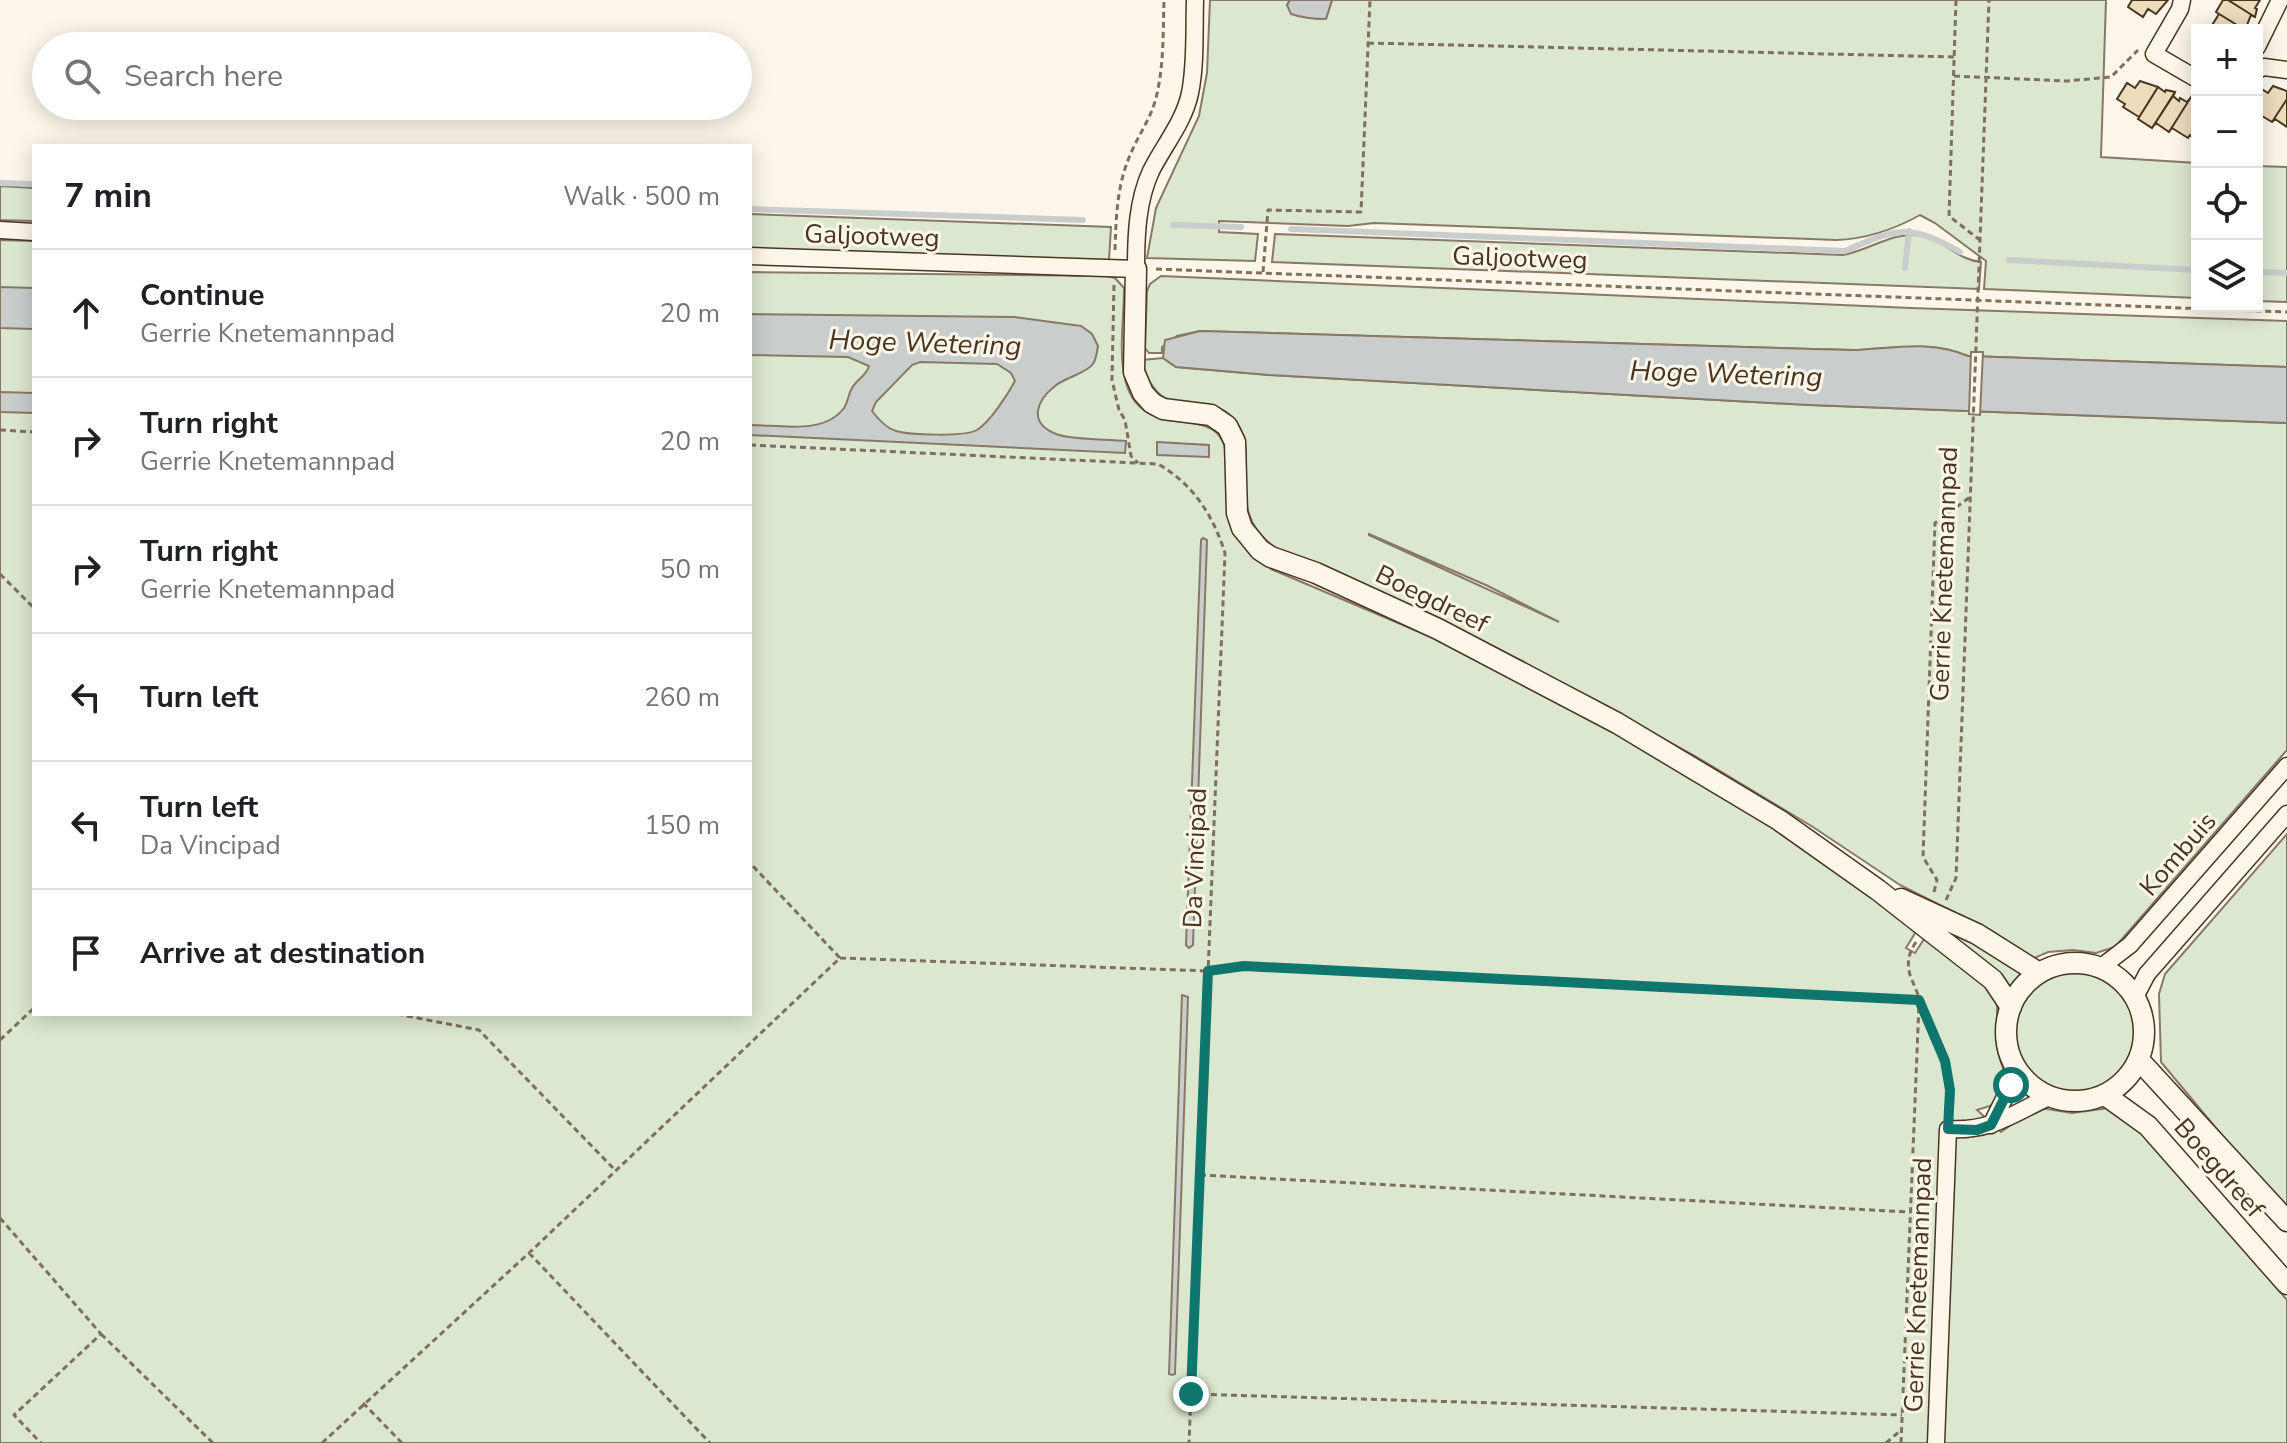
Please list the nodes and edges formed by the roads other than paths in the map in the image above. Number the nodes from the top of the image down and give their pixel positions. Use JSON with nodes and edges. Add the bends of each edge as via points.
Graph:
{"nodes":[{"id":1,"x":1195,"y":0,"type":"edge"},
{"id":2,"x":2182,"y":0,"type":"edge"},
{"id":3,"x":2280,"y":0,"type":"edge"},
{"id":4,"x":2263,"y":35,"type":"edge"},
{"id":5,"x":2263,"y":67,"type":"edge"},
{"id":6,"x":2287,"y":70,"type":"edge"},
{"id":7,"x":2191,"y":76,"type":"edge"},
{"id":8,"x":0,"y":230,"type":"edge"},
{"id":9,"x":32,"y":232,"type":"edge"},
{"id":10,"x":752,"y":256,"type":"edge"},
{"id":11,"x":1136,"y":269,"type":"junction"},
{"id":12,"x":2287,"y":766,"type":"edge"},
{"id":13,"x":2287,"y":814,"type":"edge"},
{"id":14,"x":1931,"y":921,"type":"junction"},
{"id":15,"x":2100,"y":968,"type":"junction"},
{"id":16,"x":2039,"y":973,"type":"junction"},
{"id":17,"x":2135,"y":997,"type":"junction"},
{"id":18,"x":2011,"y":1007,"type":"junction"},
{"id":19,"x":2139,"y":1060,"type":"junction"},
{"id":20,"x":2014,"y":1064,"type":"junction"},
{"id":21,"x":2105,"y":1095,"type":"junction"},
{"id":22,"x":2051,"y":1096,"type":"junction"},
{"id":23,"x":1991,"y":1125,"type":"junction"},
{"id":24,"x":2287,"y":1221,"type":"edge"},
{"id":25,"x":2287,"y":1284,"type":"edge"},
{"id":26,"x":1936,"y":1443,"type":"edge"}],
"edges":[{"from":1,"to":11,"type":"street","via":[[1190,94],[1143,191]]},
{"from":2,"to":7,"type":"street","via":[[2154,54]]},
{"from":3,"to":4,"type":"street"},
{"from":5,"to":6,"type":"street"},
{"from":8,"to":9,"type":"street"},
{"from":10,"to":11,"type":"street","name":"Galjootweg"},
{"from":11,"to":14,"type":"street","name":"Boegdreef","via":[[1137,383],[1163,409],[1211,415],[1227,426],[1235,442],[1237,513],[1260,550],[1438,629],[1617,723],[1779,820]]},
{"from":12,"to":15,"type":"street","name":"Kombuis","via":[[2130,945]]},
{"from":13,"to":17,"type":"street","via":[[2147,974]]},
{"from":14,"to":16,"type":"street","name":"Boegdreef","via":[[1977,934]]},
{"from":14,"to":18,"type":"street","name":"Boegdreef","via":[[1993,980]]},
{"from":15,"to":16,"type":"street","via":[[2079,963]]},
{"from":15,"to":17,"type":"street"},
{"from":16,"to":18,"type":"street"},
{"from":17,"to":19,"type":"street","via":[[2143,1018]]},
{"from":18,"to":20,"type":"street","via":[[2006,1029]]},
{"from":19,"to":21,"type":"street","via":[[2125,1081]]},
{"from":19,"to":24,"type":"street","name":"Boegdreef"},
{"from":20,"to":22,"type":"street","via":[[2037,1090]]},
{"from":20,"to":23,"type":"street","via":[[2011,1085]]},
{"from":21,"to":22,"type":"street","via":[[2082,1101]]},
{"from":21,"to":25,"type":"street","name":"Boegdreef","via":[[2148,1126]]},
{"from":22,"to":23,"type":"street","name":"Gerrie Knetemannpad"},
{"from":23,"to":26,"type":"street","name":"Gerrie Knetemannpad","via":[[1948,1129]]}]}
